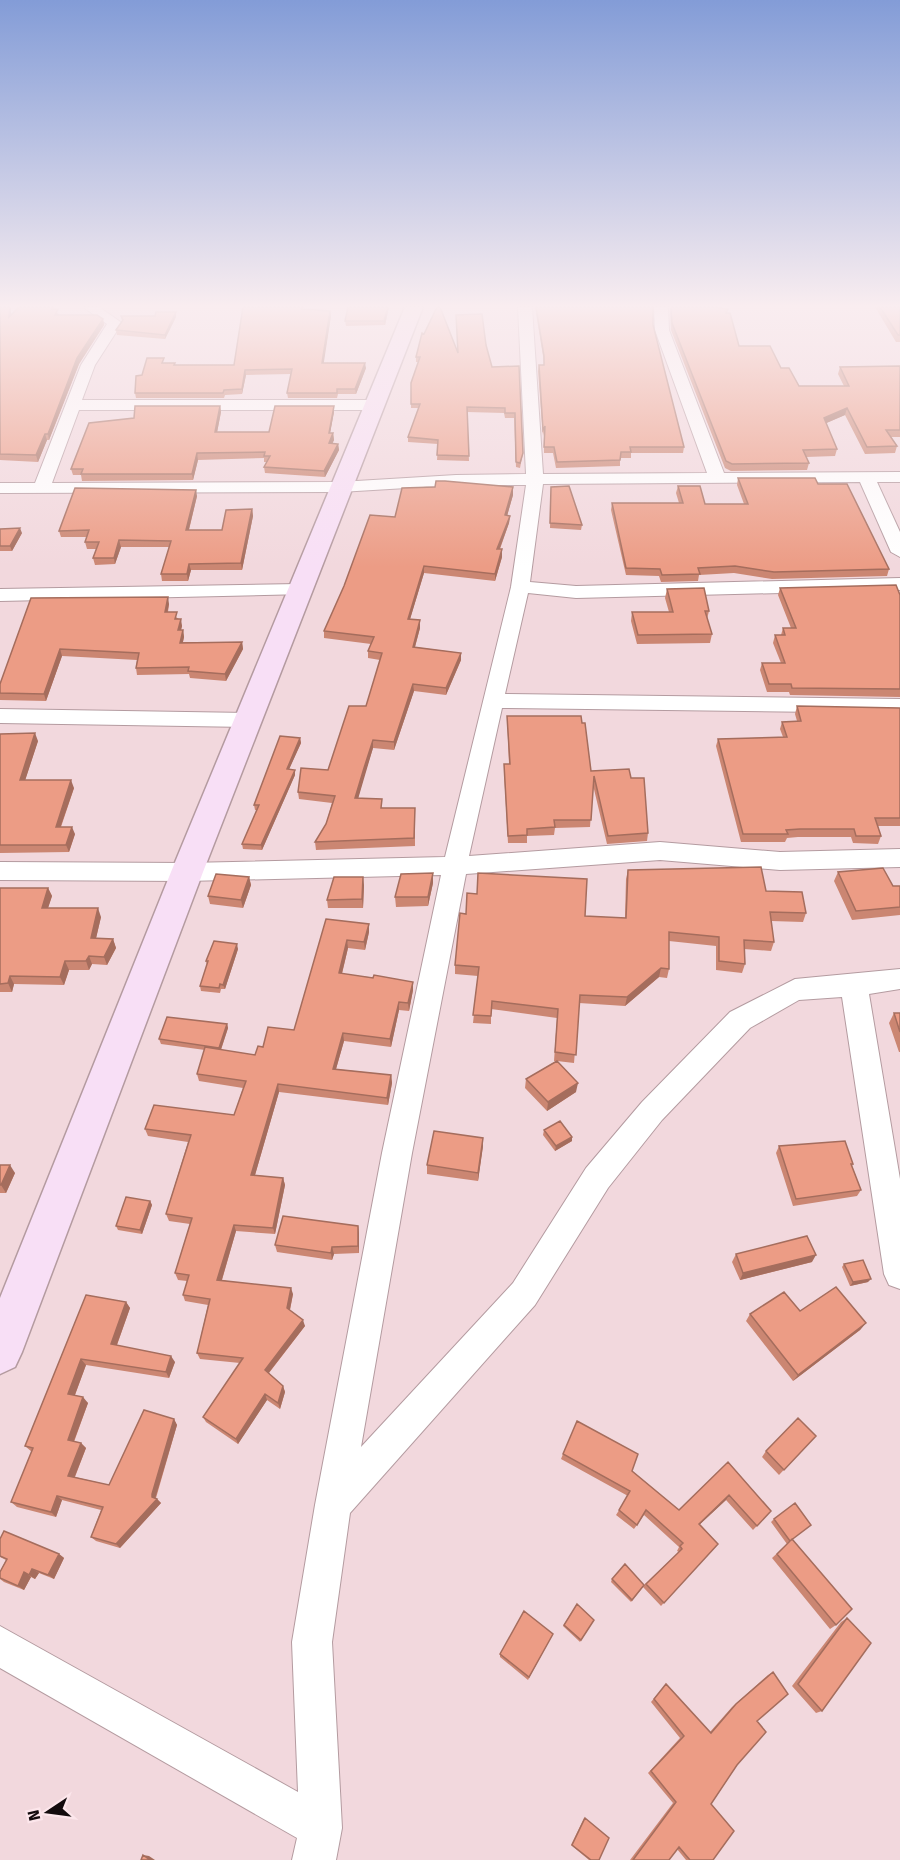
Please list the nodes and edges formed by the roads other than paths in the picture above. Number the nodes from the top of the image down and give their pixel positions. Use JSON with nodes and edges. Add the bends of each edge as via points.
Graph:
{"nodes":[{"id":1,"x":78,"y":394,"type":"edge"},
{"id":2,"x":378,"y":394,"type":"edge"},
{"id":3,"x":530,"y":394,"type":"edge"},
{"id":4,"x":686,"y":394,"type":"edge"},
{"id":5,"x":74,"y":405,"type":"junction"},
{"id":6,"x":373,"y":405,"type":"junction"},
{"id":7,"x":717,"y":477,"type":"junction"},
{"id":8,"x":866,"y":477,"type":"junction"},
{"id":9,"x":900,"y":477,"type":"edge"},
{"id":10,"x":535,"y":479,"type":"junction"},
{"id":11,"x":340,"y":487,"type":"junction"},
{"id":12,"x":0,"y":488,"type":"edge"},
{"id":13,"x":42,"y":488,"type":"junction"},
{"id":14,"x":900,"y":552,"type":"edge"},
{"id":15,"x":900,"y":584,"type":"edge"},
{"id":16,"x":520,"y":587,"type":"junction"},
{"id":17,"x":299,"y":590,"type":"junction"},
{"id":18,"x":0,"y":595,"type":"edge"},
{"id":19,"x":493,"y":701,"type":"junction"},
{"id":20,"x":900,"y":706,"type":"edge"},
{"id":21,"x":0,"y":716,"type":"edge"},
{"id":22,"x":248,"y":720,"type":"junction"},
{"id":23,"x":900,"y":858,"type":"edge"},
{"id":24,"x":455,"y":866,"type":"junction"},
{"id":25,"x":0,"y":872,"type":"edge"},
{"id":26,"x":187,"y":872,"type":"junction"},
{"id":27,"x":900,"y":979,"type":"edge"},
{"id":28,"x":854,"y":985,"type":"junction"},
{"id":29,"x":900,"y":1274,"type":"edge"},
{"id":30,"x":0,"y":1352,"type":"edge"},
{"id":31,"x":333,"y":1505,"type":"junction"},
{"id":32,"x":0,"y":1646,"type":"edge"},
{"id":33,"x":318,"y":1844,"type":"edge"}],
"edges":[{"from":1,"to":5,"type":"street"},
{"from":2,"to":6,"type":"street"},
{"from":3,"to":10,"type":"street"},
{"from":4,"to":7,"type":"street"},
{"from":5,"to":6,"type":"street"},
{"from":5,"to":13,"type":"street"},
{"from":6,"to":11,"type":"street"},
{"from":7,"to":8,"type":"street"},
{"from":7,"to":10,"type":"street"},
{"from":8,"to":9,"type":"street"},
{"from":8,"to":14,"type":"street"},
{"from":10,"to":11,"type":"street"},
{"from":10,"to":16,"type":"street"},
{"from":11,"to":13,"type":"street"},
{"from":11,"to":17,"type":"street"},
{"from":12,"to":13,"type":"street"},
{"from":15,"to":16,"type":"street","via":[[576,592]]},
{"from":16,"to":19,"type":"street"},
{"from":17,"to":18,"type":"street"},
{"from":17,"to":22,"type":"street"},
{"from":19,"to":20,"type":"street"},
{"from":19,"to":24,"type":"street"},
{"from":21,"to":22,"type":"street"},
{"from":22,"to":26,"type":"street"},
{"from":23,"to":24,"type":"street","via":[[780,861],[660,851]]},
{"from":24,"to":26,"type":"street"},
{"from":24,"to":31,"type":"street","via":[[397,1153]]},
{"from":25,"to":26,"type":"street"},
{"from":26,"to":30,"type":"street"},
{"from":27,"to":28,"type":"street"},
{"from":28,"to":29,"type":"street"},
{"from":28,"to":31,"type":"street","via":[[795,990],[740,1020],[652,1111],[597,1178],[524,1294]]},
{"from":31,"to":33,"type":"street","via":[[312,1642]]},
{"from":32,"to":33,"type":"street"}]}
